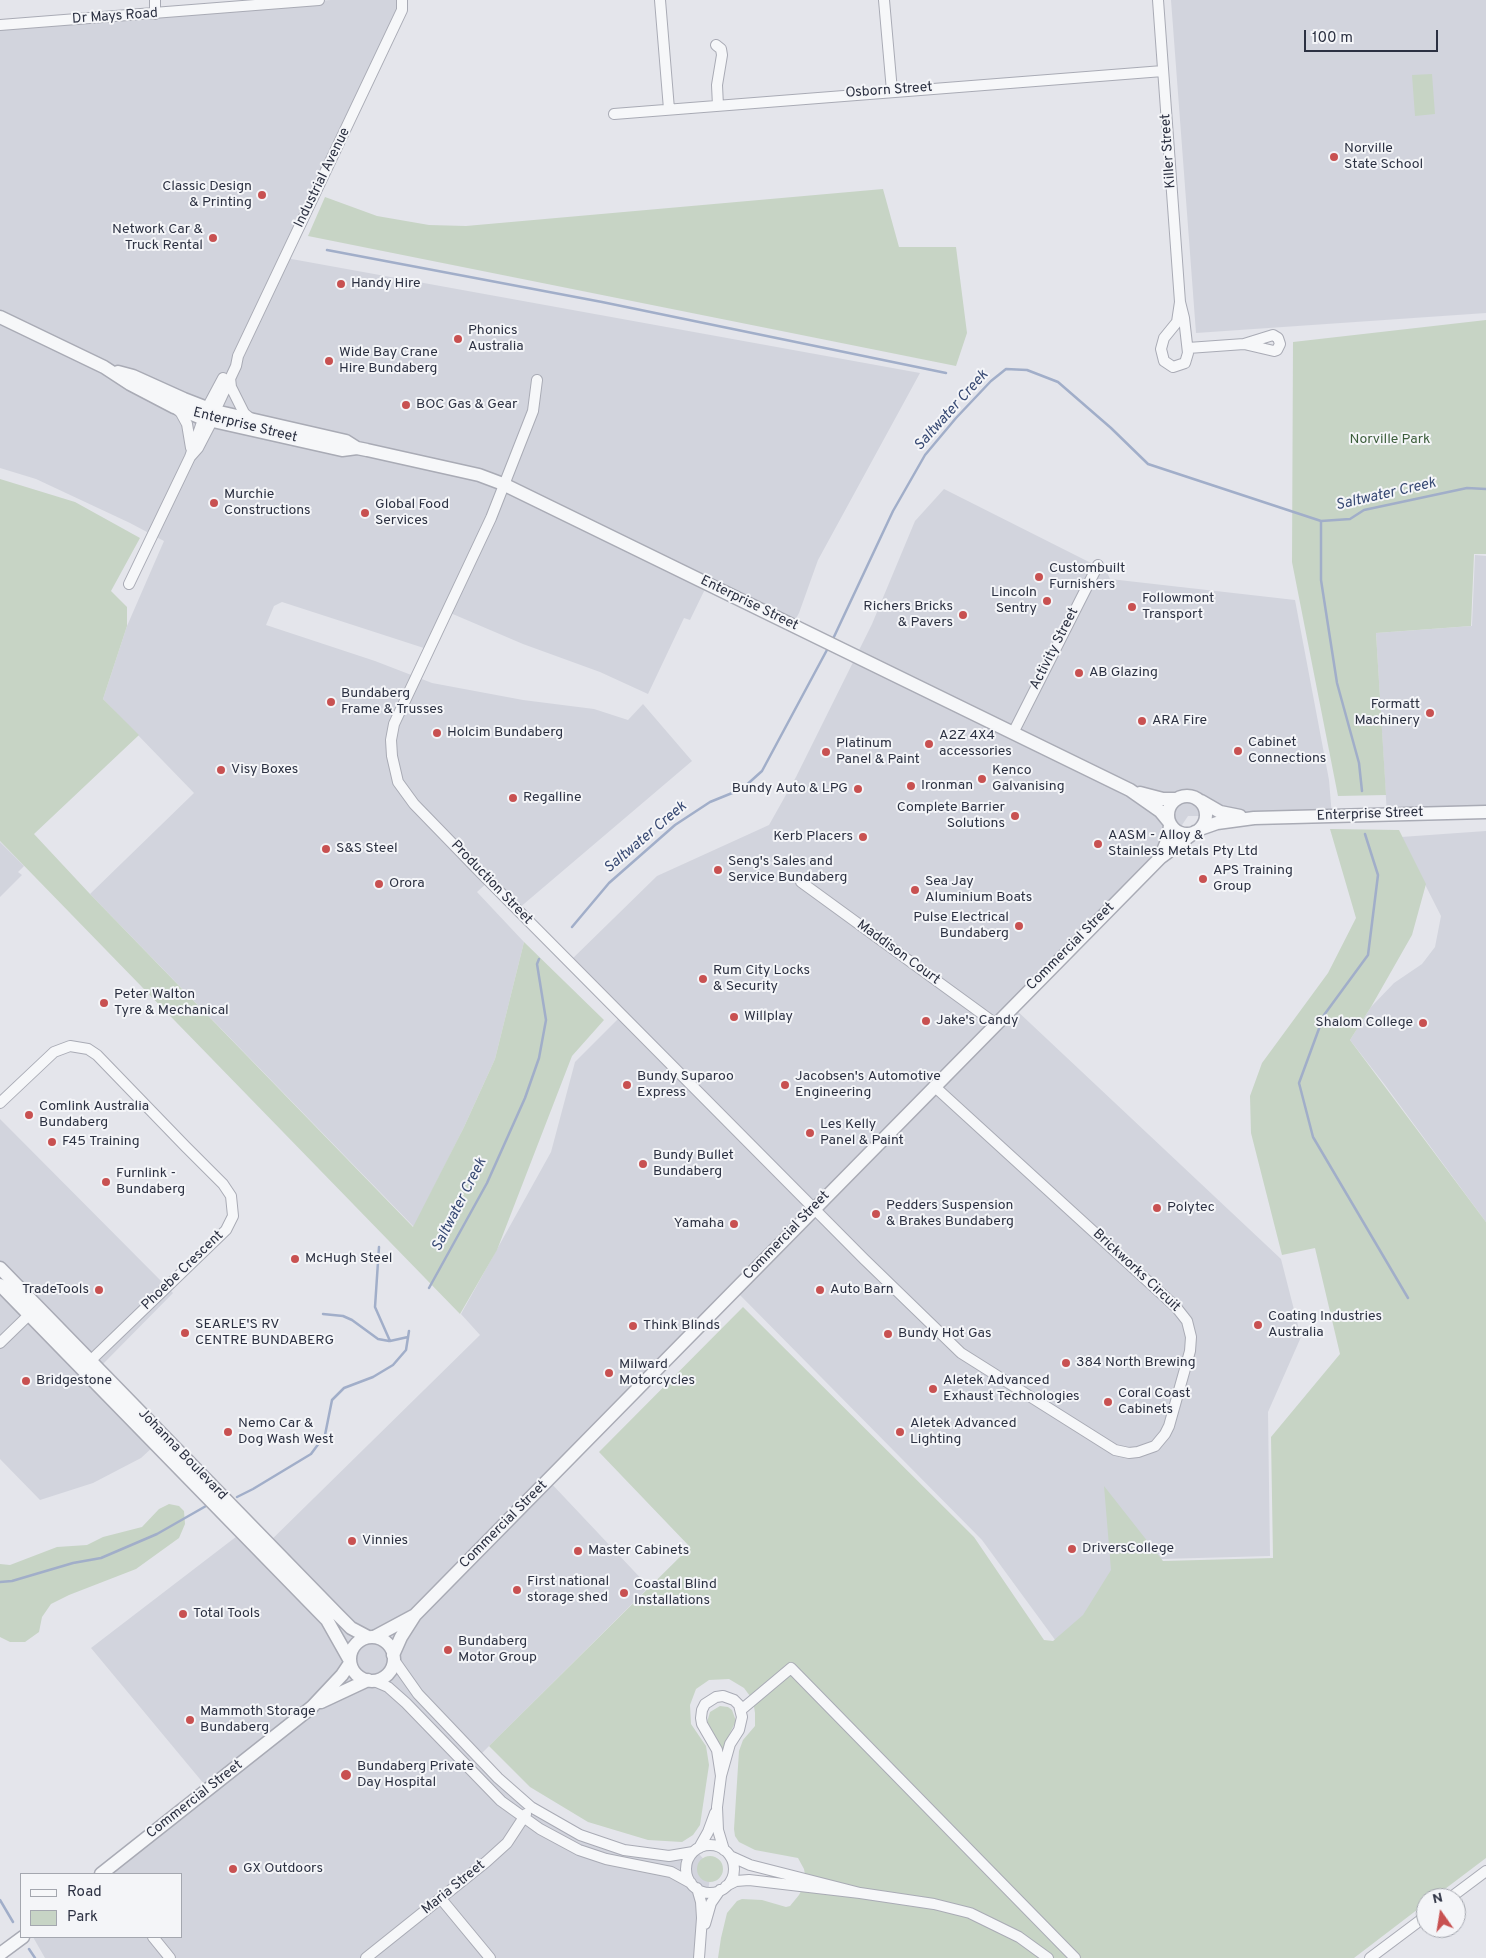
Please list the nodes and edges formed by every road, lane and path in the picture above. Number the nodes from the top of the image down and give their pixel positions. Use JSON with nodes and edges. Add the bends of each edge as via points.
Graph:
{"nodes":[{"id":1,"x":154,"y":0,"type":"edge"},
{"id":2,"x":319,"y":0,"type":"edge"},
{"id":3,"x":402,"y":0,"type":"edge"},
{"id":4,"x":660,"y":0,"type":"edge"},
{"id":5,"x":884,"y":0,"type":"edge"},
{"id":6,"x":1158,"y":0,"type":"edge"},
{"id":7,"x":155,"y":14,"type":"junction"},
{"id":8,"x":0,"y":25,"type":"edge"},
{"id":9,"x":716,"y":46,"type":"dead end"},
{"id":10,"x":1163,"y":70,"type":"junction"},
{"id":11,"x":892,"y":91,"type":"junction"},
{"id":12,"x":718,"y":106,"type":"junction"},
{"id":13,"x":669,"y":110,"type":"junction"},
{"id":14,"x":614,"y":114,"type":"dead end"},
{"id":15,"x":1180,"y":302,"type":"junction"},
{"id":16,"x":0,"y":318,"type":"edge"},
{"id":17,"x":1244,"y":344,"type":"dead end"},
{"id":18,"x":1188,"y":348,"type":"junction"},
{"id":19,"x":238,"y":356,"type":"junction"},
{"id":20,"x":230,"y":377,"type":"junction"},
{"id":21,"x":537,"y":380,"type":"dead end"},
{"id":22,"x":218,"y":387,"type":"junction"},
{"id":23,"x":180,"y":403,"type":"junction"},
{"id":24,"x":210,"y":415,"type":"junction"},
{"id":25,"x":251,"y":419,"type":"junction"},
{"id":26,"x":357,"y":448,"type":"junction"},
{"id":27,"x":190,"y":453,"type":"junction"},
{"id":28,"x":503,"y":484,"type":"junction"},
{"id":29,"x":1098,"y":565,"type":"dead end"},
{"id":30,"x":129,"y":584,"type":"dead end"},
{"id":31,"x":1013,"y":733,"type":"junction"},
{"id":32,"x":1130,"y":790,"type":"junction"},
{"id":33,"x":1176,"y":799,"type":"junction"},
{"id":34,"x":1201,"y":801,"type":"junction"},
{"id":35,"x":1486,"y":812,"type":"edge"},
{"id":36,"x":1254,"y":818,"type":"junction"},
{"id":37,"x":1170,"y":823,"type":"junction"},
{"id":38,"x":1198,"y":831,"type":"junction"},
{"id":39,"x":1160,"y":858,"type":"junction"},
{"id":40,"x":801,"y":882,"type":"dead end"},
{"id":41,"x":996,"y":1024,"type":"junction"},
{"id":42,"x":934,"y":1086,"type":"junction"},
{"id":43,"x":0,"y":1103,"type":"edge"},
{"id":44,"x":814,"y":1210,"type":"junction"},
{"id":45,"x":0,"y":1268,"type":"edge"},
{"id":46,"x":0,"y":1285,"type":"edge"},
{"id":47,"x":33,"y":1311,"type":"junction"},
{"id":48,"x":0,"y":1343,"type":"edge"},
{"id":49,"x":86,"y":1365,"type":"junction"},
{"id":50,"x":415,"y":1615,"type":"junction"},
{"id":51,"x":371,"y":1637,"type":"junction"},
{"id":52,"x":394,"y":1657,"type":"junction"},
{"id":53,"x":350,"y":1661,"type":"junction"},
{"id":54,"x":371,"y":1680,"type":"junction"},
{"id":55,"x":312,"y":1707,"type":"junction"},
{"id":56,"x":741,"y":1710,"type":"junction"},
{"id":57,"x":721,"y":1776,"type":"junction"},
{"id":58,"x":531,"y":1807,"type":"junction"},
{"id":59,"x":717,"y":1807,"type":"junction"},
{"id":60,"x":524,"y":1818,"type":"junction"},
{"id":61,"x":696,"y":1850,"type":"junction"},
{"id":62,"x":727,"y":1853,"type":"junction"},
{"id":63,"x":1486,"y":1871,"type":"edge"},
{"id":64,"x":104,"y":1873,"type":"edge"},
{"id":65,"x":694,"y":1886,"type":"junction"},
{"id":66,"x":723,"y":1888,"type":"junction"},
{"id":67,"x":1463,"y":1888,"type":"edge"},
{"id":68,"x":860,"y":1893,"type":"junction"},
{"id":69,"x":442,"y":1900,"type":"junction"},
{"id":70,"x":1416,"y":1924,"type":"edge"},
{"id":71,"x":702,"y":1932,"type":"junction"},
{"id":72,"x":22,"y":1938,"type":"edge"},
{"id":73,"x":154,"y":1938,"type":"edge"},
{"id":74,"x":0,"y":1954,"type":"edge"},
{"id":75,"x":170,"y":1958,"type":"edge"},
{"id":76,"x":366,"y":1958,"type":"edge"},
{"id":77,"x":490,"y":1958,"type":"edge"},
{"id":78,"x":699,"y":1958,"type":"edge"},
{"id":79,"x":1048,"y":1958,"type":"edge"},
{"id":80,"x":1075,"y":1958,"type":"edge"},
{"id":81,"x":1370,"y":1958,"type":"edge"}],
"edges":[{"from":1,"to":7,"type":"street"},
{"from":2,"to":7,"type":"street","name":"Dr Mays Road"},
{"from":3,"to":19,"type":"street","name":"Industrial Avenue","via":[[399,18]]},
{"from":4,"to":13,"type":"street"},
{"from":5,"to":11,"type":"street"},
{"from":6,"to":10,"type":"street","name":"Killer Street"},
{"from":7,"to":8,"type":"street","name":"Dr Mays Road"},
{"from":9,"to":12,"type":"street","via":[[722,55],[717,85]]},
{"from":10,"to":11,"type":"street","name":"Osborn Street"},
{"from":10,"to":15,"type":"street","name":"Killer Street"},
{"from":11,"to":12,"type":"street","name":"Osborn Street"},
{"from":12,"to":13,"type":"street","name":"Osborn Street"},
{"from":13,"to":14,"type":"street","name":"Osborn Street"},
{"from":15,"to":18,"type":"street"},
{"from":15,"to":18,"type":"street","via":[[1177,322],[1161,345],[1162,357],[1170,366],[1181,365],[1187,360]]},
{"from":16,"to":23,"type":"street","name":"Enterprise Street","via":[[112,371],[130,384]]},
{"from":17,"to":18,"type":"street"},
{"from":19,"to":20,"type":"street","name":"Industrial Avenue"},
{"from":19,"to":22,"type":"street","name":"Industrial Avenue","via":[[229,364]]},
{"from":20,"to":24,"type":"street","name":"Industrial Avenue"},
{"from":20,"to":25,"type":"street","via":[[231,387],[244,413]]},
{"from":21,"to":28,"type":"street","name":"Production Street","via":[[534,408]]},
{"from":22,"to":23,"type":"street","via":[[204,398]]},
{"from":22,"to":24,"type":"street","name":"Industrial Avenue"},
{"from":23,"to":24,"type":"street","name":"Enterprise Street"},
{"from":23,"to":27,"type":"street","via":[[187,424]]},
{"from":24,"to":25,"type":"street","name":"Enterprise Street"},
{"from":24,"to":26,"type":"street","name":"Enterprise Street","via":[[342,450]]},
{"from":24,"to":27,"type":"street","name":"Industrial Avenue","via":[[198,448]]},
{"from":25,"to":26,"type":"street","name":"Enterprise Street","via":[[346,441]]},
{"from":26,"to":28,"type":"street","name":"Enterprise Street","via":[[480,475]]},
{"from":27,"to":30,"type":"street","name":"Industrial Avenue"},
{"from":28,"to":31,"type":"street","name":"Enterprise Street"},
{"from":28,"to":44,"type":"street","name":"Production Street","via":[[491,518],[394,724],[392,756],[398,782],[414,804]]},
{"from":29,"to":31,"type":"street","name":"Activity Street"},
{"from":31,"to":32,"type":"street","name":"Enterprise Street"},
{"from":32,"to":33,"type":"street","name":"Enterprise Street"},
{"from":32,"to":37,"type":"street","name":"Enterprise Street","via":[[1160,811]]},
{"from":33,"to":34,"type":"street","via":[[1189,796]]},
{"from":33,"to":37,"type":"street","via":[[1168,809]]},
{"from":34,"to":36,"type":"street","name":"Enterprise Street","via":[[1220,812]]},
{"from":34,"to":38,"type":"street","via":[[1206,820]]},
{"from":35,"to":36,"type":"street","name":"Enterprise Street"},
{"from":36,"to":38,"type":"street","name":"Enterprise Street","via":[[1217,823]]},
{"from":37,"to":38,"type":"street","via":[[1181,833]]},
{"from":37,"to":39,"type":"street","name":"Commercial Street","via":[[1169,836]]},
{"from":38,"to":39,"type":"street","name":"Commercial Street"},
{"from":39,"to":41,"type":"street","name":"Commercial Street"},
{"from":40,"to":41,"type":"street","name":"Maddison Court"},
{"from":41,"to":42,"type":"street","name":"Commercial Street"},
{"from":42,"to":44,"type":"street","name":"Commercial Street"},
{"from":42,"to":44,"type":"street","name":"Brickworks Circuit","via":[[1176,1307],[1186,1321],[1191,1337],[1190,1351],[1169,1426],[1160,1440],[1138,1452],[1115,1450],[979,1366],[945,1339]]},
{"from":43,"to":49,"type":"street","name":"Phoebe Crescent","via":[[54,1052],[70,1046],[88,1049],[192,1152],[231,1196],[234,1211],[226,1230]]},
{"from":44,"to":50,"type":"street","name":"Commercial Street"},
{"from":45,"to":47,"type":"street","name":"Johanna Boulevard"},
{"from":46,"to":47,"type":"street","name":"Johanna Boulevard"},
{"from":47,"to":48,"type":"street"},
{"from":47,"to":49,"type":"street","name":"Johanna Boulevard"},
{"from":49,"to":51,"type":"street","name":"Johanna Boulevard","via":[[351,1628]]},
{"from":49,"to":53,"type":"street","name":"Johanna Boulevard","via":[[327,1620]]},
{"from":50,"to":51,"type":"street","name":"Commercial Street"},
{"from":50,"to":52,"type":"street","name":"Commercial Street"},
{"from":51,"to":52,"type":"street","via":[[387,1642]]},
{"from":51,"to":53,"type":"street","via":[[355,1644]]},
{"from":52,"to":54,"type":"street","via":[[388,1674]]},
{"from":52,"to":58,"type":"street","via":[[418,1694],[498,1778]]},
{"from":53,"to":54,"type":"street","via":[[356,1675]]},
{"from":53,"to":55,"type":"street","name":"Commercial Street"},
{"from":54,"to":55,"type":"street","name":"Commercial Street"},
{"from":54,"to":60,"type":"street","via":[[388,1687],[406,1703],[486,1787]]},
{"from":55,"to":64,"type":"street","name":"Commercial Street"},
{"from":56,"to":57,"type":"street","via":[[741,1723],[730,1744]]},
{"from":56,"to":57,"type":"street","via":[[734,1700],[723,1696],[710,1700],[702,1710],[702,1724],[717,1750]]},
{"from":56,"to":80,"type":"street","via":[[791,1668]]},
{"from":57,"to":59,"type":"street"},
{"from":58,"to":60,"type":"street","name":"Maria Street"},
{"from":58,"to":61,"type":"street","via":[[580,1835],[624,1850],[669,1856]]},
{"from":59,"to":61,"type":"street"},
{"from":59,"to":62,"type":"street","via":[[718,1830]]},
{"from":60,"to":65,"type":"street","via":[[579,1850],[671,1872]]},
{"from":60,"to":69,"type":"street","name":"Maria Street","via":[[497,1853]]},
{"from":61,"to":62,"type":"street","via":[[710,1845]]},
{"from":61,"to":65,"type":"street","via":[[686,1869]]},
{"from":62,"to":66,"type":"street","via":[[734,1871]]},
{"from":62,"to":68,"type":"street","via":[[756,1867]]},
{"from":63,"to":67,"type":"street"},
{"from":65,"to":66,"type":"street","via":[[704,1892]]},
{"from":65,"to":71,"type":"street","via":[[701,1902]]},
{"from":66,"to":68,"type":"street","via":[[736,1881],[748,1880]]},
{"from":66,"to":71,"type":"street","via":[[711,1903]]},
{"from":68,"to":79,"type":"street","via":[[970,1913],[1019,1937]]},
{"from":69,"to":76,"type":"street","name":"Maria Street"},
{"from":69,"to":77,"type":"street"},
{"from":70,"to":81,"type":"street"},
{"from":71,"to":78,"type":"street"},
{"from":72,"to":74,"type":"street"},
{"from":73,"to":75,"type":"street"}]}
